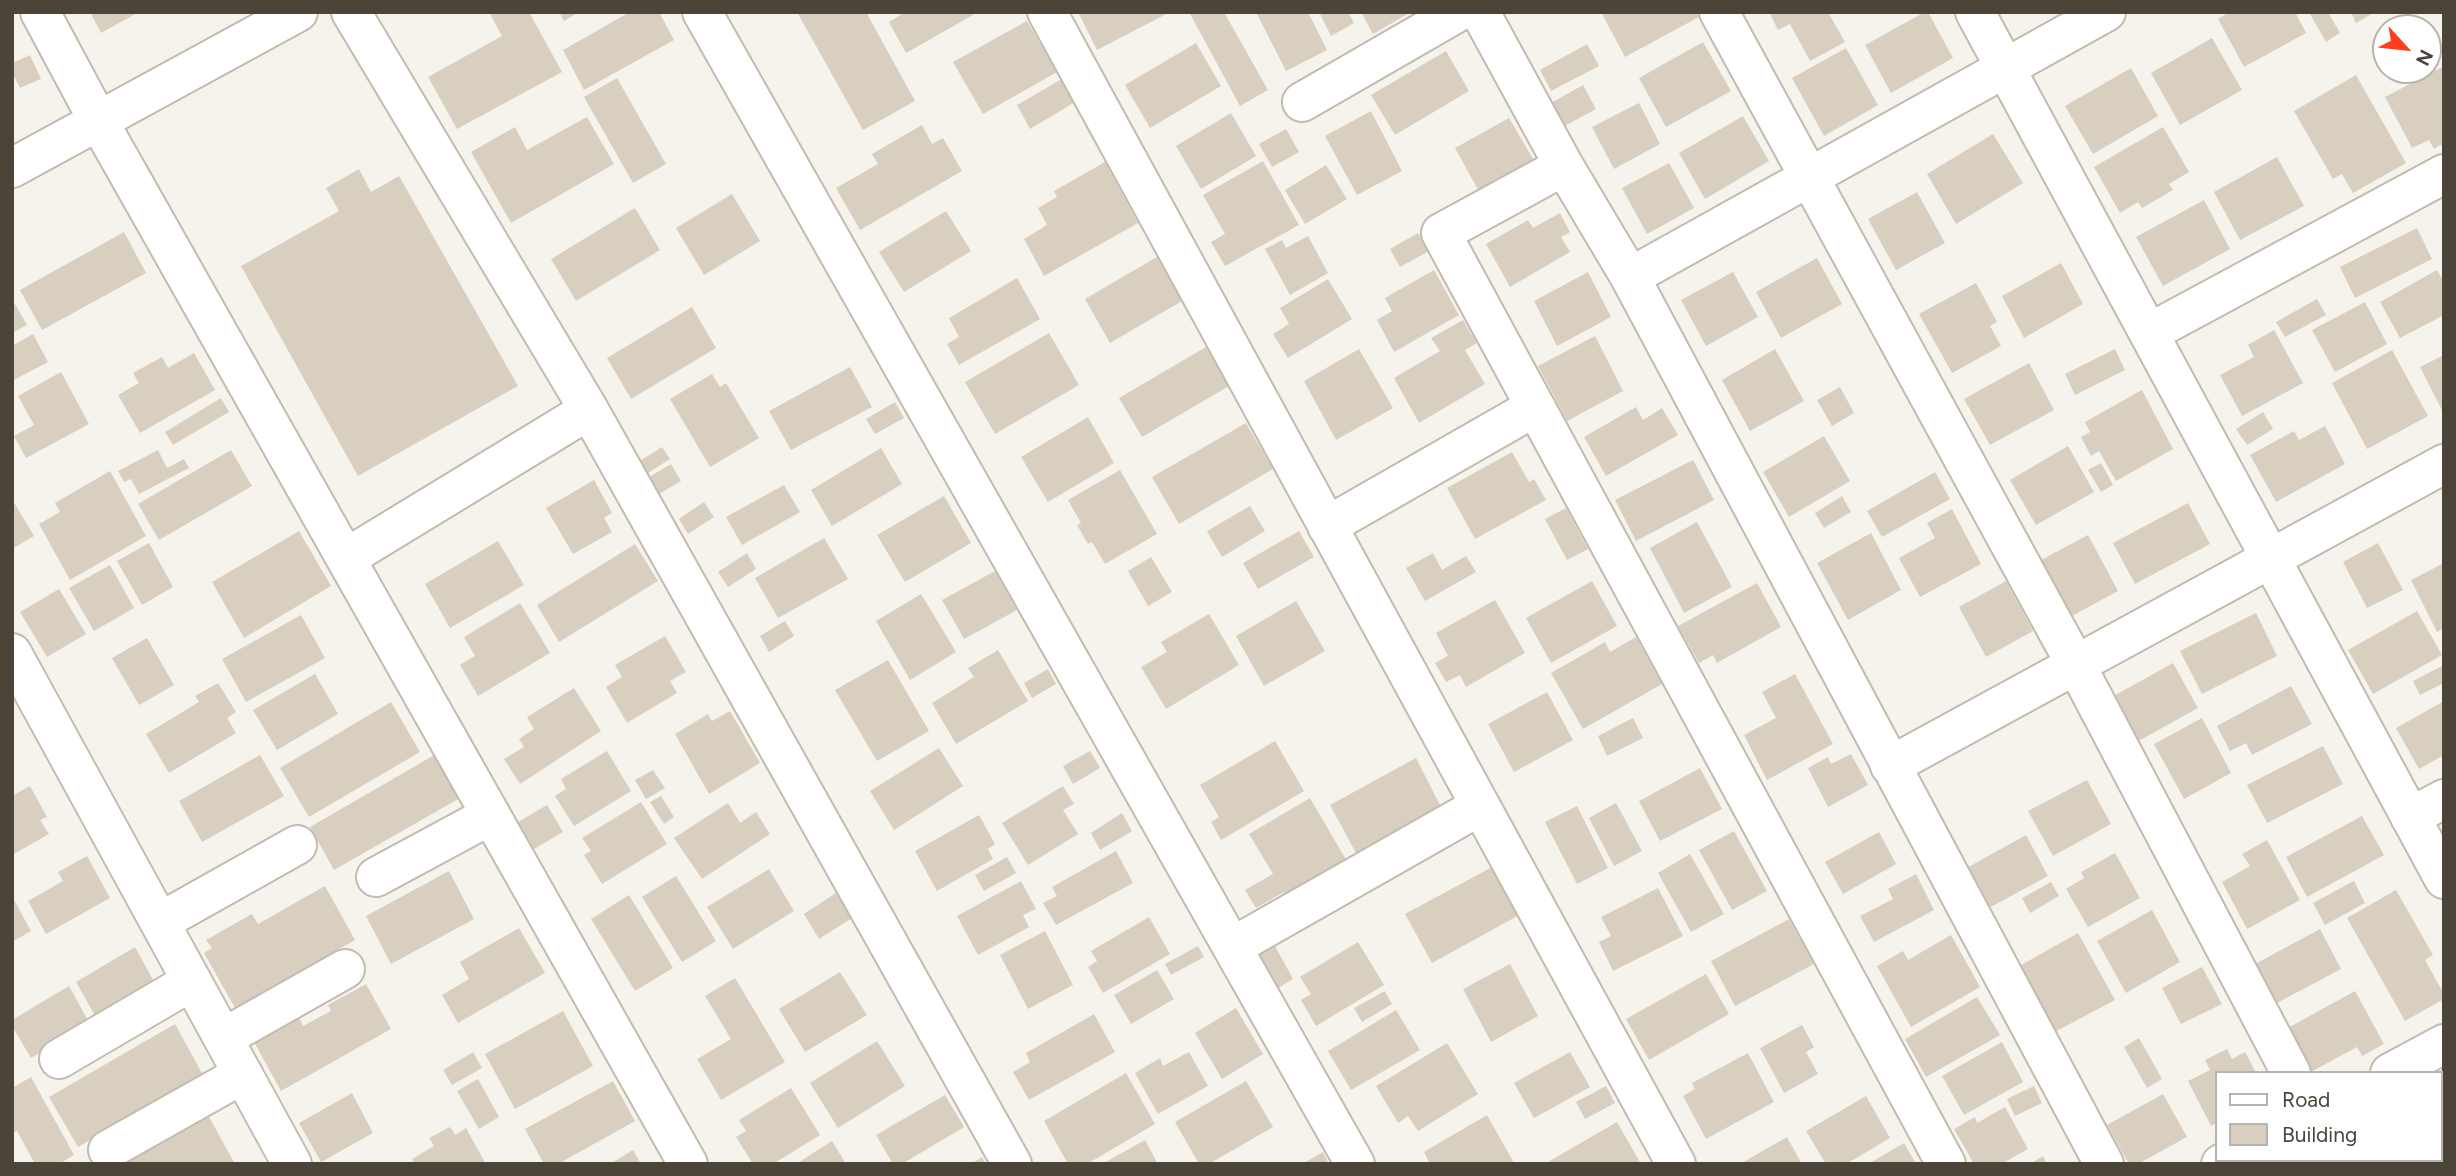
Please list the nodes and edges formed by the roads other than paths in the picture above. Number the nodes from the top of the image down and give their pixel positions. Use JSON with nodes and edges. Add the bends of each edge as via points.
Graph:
{"nodes":[{"id":1,"x":40,"y":12,"type":"edge"},
{"id":2,"x":298,"y":12,"type":"edge"},
{"id":3,"x":351,"y":12,"type":"edge"},
{"id":4,"x":702,"y":12,"type":"edge"},
{"id":5,"x":1047,"y":12,"type":"edge"},
{"id":6,"x":1458,"y":12,"type":"edge"},
{"id":7,"x":1480,"y":12,"type":"edge"},
{"id":8,"x":1719,"y":12,"type":"edge"},
{"id":9,"x":1975,"y":12,"type":"edge"},
{"id":10,"x":2106,"y":12,"type":"edge"},
{"id":11,"x":2005,"y":68,"type":"junction"},
{"id":12,"x":1302,"y":102,"type":"dead end"},
{"id":13,"x":99,"y":121,"type":"junction"},
{"id":14,"x":1564,"y":166,"type":"junction"},
{"id":15,"x":12,"y":168,"type":"edge"},
{"id":16,"x":2444,"y":174,"type":"edge"},
{"id":17,"x":1808,"y":177,"type":"junction"},
{"id":18,"x":1630,"y":277,"type":"junction"},
{"id":19,"x":2149,"y":333,"type":"junction"},
{"id":20,"x":1535,"y":407,"type":"junction"},
{"id":21,"x":589,"y":410,"type":"junction"},
{"id":22,"x":2444,"y":464,"type":"edge"},
{"id":23,"x":1327,"y":526,"type":"junction"},
{"id":24,"x":346,"y":558,"type":"junction"},
{"id":25,"x":2270,"y":559,"type":"junction"},
{"id":26,"x":12,"y":653,"type":"edge"},
{"id":27,"x":2076,"y":665,"type":"junction"},
{"id":28,"x":1890,"y":766,"type":"junction"},
{"id":29,"x":2444,"y":799,"type":"edge"},
{"id":30,"x":1480,"y":806,"type":"junction"},
{"id":31,"x":491,"y":815,"type":"junction"},
{"id":32,"x":2410,"y":817,"type":"junction"},
{"id":33,"x":297,"y":845,"type":"dead end"},
{"id":34,"x":376,"y":877,"type":"dead end"},
{"id":35,"x":2444,"y":879,"type":"edge"},
{"id":36,"x":160,"y":922,"type":"junction"},
{"id":37,"x":1232,"y":947,"type":"junction"},
{"id":38,"x":345,"y":968,"type":"dead end"},
{"id":39,"x":192,"y":981,"type":"junction"},
{"id":40,"x":223,"y":1038,"type":"junction"},
{"id":41,"x":2444,"y":1044,"type":"edge"},
{"id":42,"x":59,"y":1059,"type":"dead end"},
{"id":43,"x":2290,"y":1071,"type":"edge"},
{"id":44,"x":2394,"y":1071,"type":"edge"},
{"id":45,"x":243,"y":1074,"type":"junction"},
{"id":46,"x":108,"y":1150,"type":"dead end"},
{"id":47,"x":292,"y":1164,"type":"edge"},
{"id":48,"x":688,"y":1164,"type":"edge"},
{"id":49,"x":1012,"y":1164,"type":"edge"},
{"id":50,"x":1355,"y":1164,"type":"edge"},
{"id":51,"x":1676,"y":1164,"type":"edge"},
{"id":52,"x":1946,"y":1164,"type":"edge"},
{"id":53,"x":2104,"y":1164,"type":"edge"}],
"edges":[{"from":1,"to":13,"type":"street"},
{"from":2,"to":13,"type":"street"},
{"from":3,"to":21,"type":"street"},
{"from":4,"to":37,"type":"street"},
{"from":5,"to":23,"type":"street"},
{"from":6,"to":12,"type":"street"},
{"from":7,"to":14,"type":"street"},
{"from":8,"to":17,"type":"street"},
{"from":9,"to":11,"type":"street"},
{"from":10,"to":11,"type":"street"},
{"from":11,"to":17,"type":"street"},
{"from":11,"to":19,"type":"street"},
{"from":13,"to":15,"type":"street"},
{"from":13,"to":24,"type":"street"},
{"from":14,"to":18,"type":"street"},
{"from":14,"to":20,"type":"street","via":[[1441,233]]},
{"from":16,"to":19,"type":"street"},
{"from":17,"to":18,"type":"street"},
{"from":17,"to":27,"type":"street"},
{"from":18,"to":28,"type":"street"},
{"from":19,"to":25,"type":"street"},
{"from":20,"to":23,"type":"street"},
{"from":20,"to":52,"type":"street"},
{"from":21,"to":24,"type":"street"},
{"from":21,"to":49,"type":"street"},
{"from":22,"to":25,"type":"street"},
{"from":23,"to":30,"type":"street"},
{"from":24,"to":31,"type":"street"},
{"from":25,"to":27,"type":"street"},
{"from":25,"to":32,"type":"street"},
{"from":26,"to":36,"type":"street"},
{"from":27,"to":28,"type":"street"},
{"from":27,"to":43,"type":"street"},
{"from":28,"to":53,"type":"street"},
{"from":29,"to":32,"type":"street"},
{"from":30,"to":37,"type":"street"},
{"from":30,"to":51,"type":"street"},
{"from":31,"to":34,"type":"street"},
{"from":31,"to":48,"type":"street"},
{"from":32,"to":35,"type":"street"},
{"from":33,"to":36,"type":"street"},
{"from":36,"to":39,"type":"street"},
{"from":37,"to":50,"type":"street"},
{"from":38,"to":40,"type":"street"},
{"from":39,"to":40,"type":"street"},
{"from":39,"to":42,"type":"street"},
{"from":40,"to":45,"type":"street"},
{"from":41,"to":44,"type":"street"},
{"from":45,"to":46,"type":"street"},
{"from":45,"to":47,"type":"street"}]}
